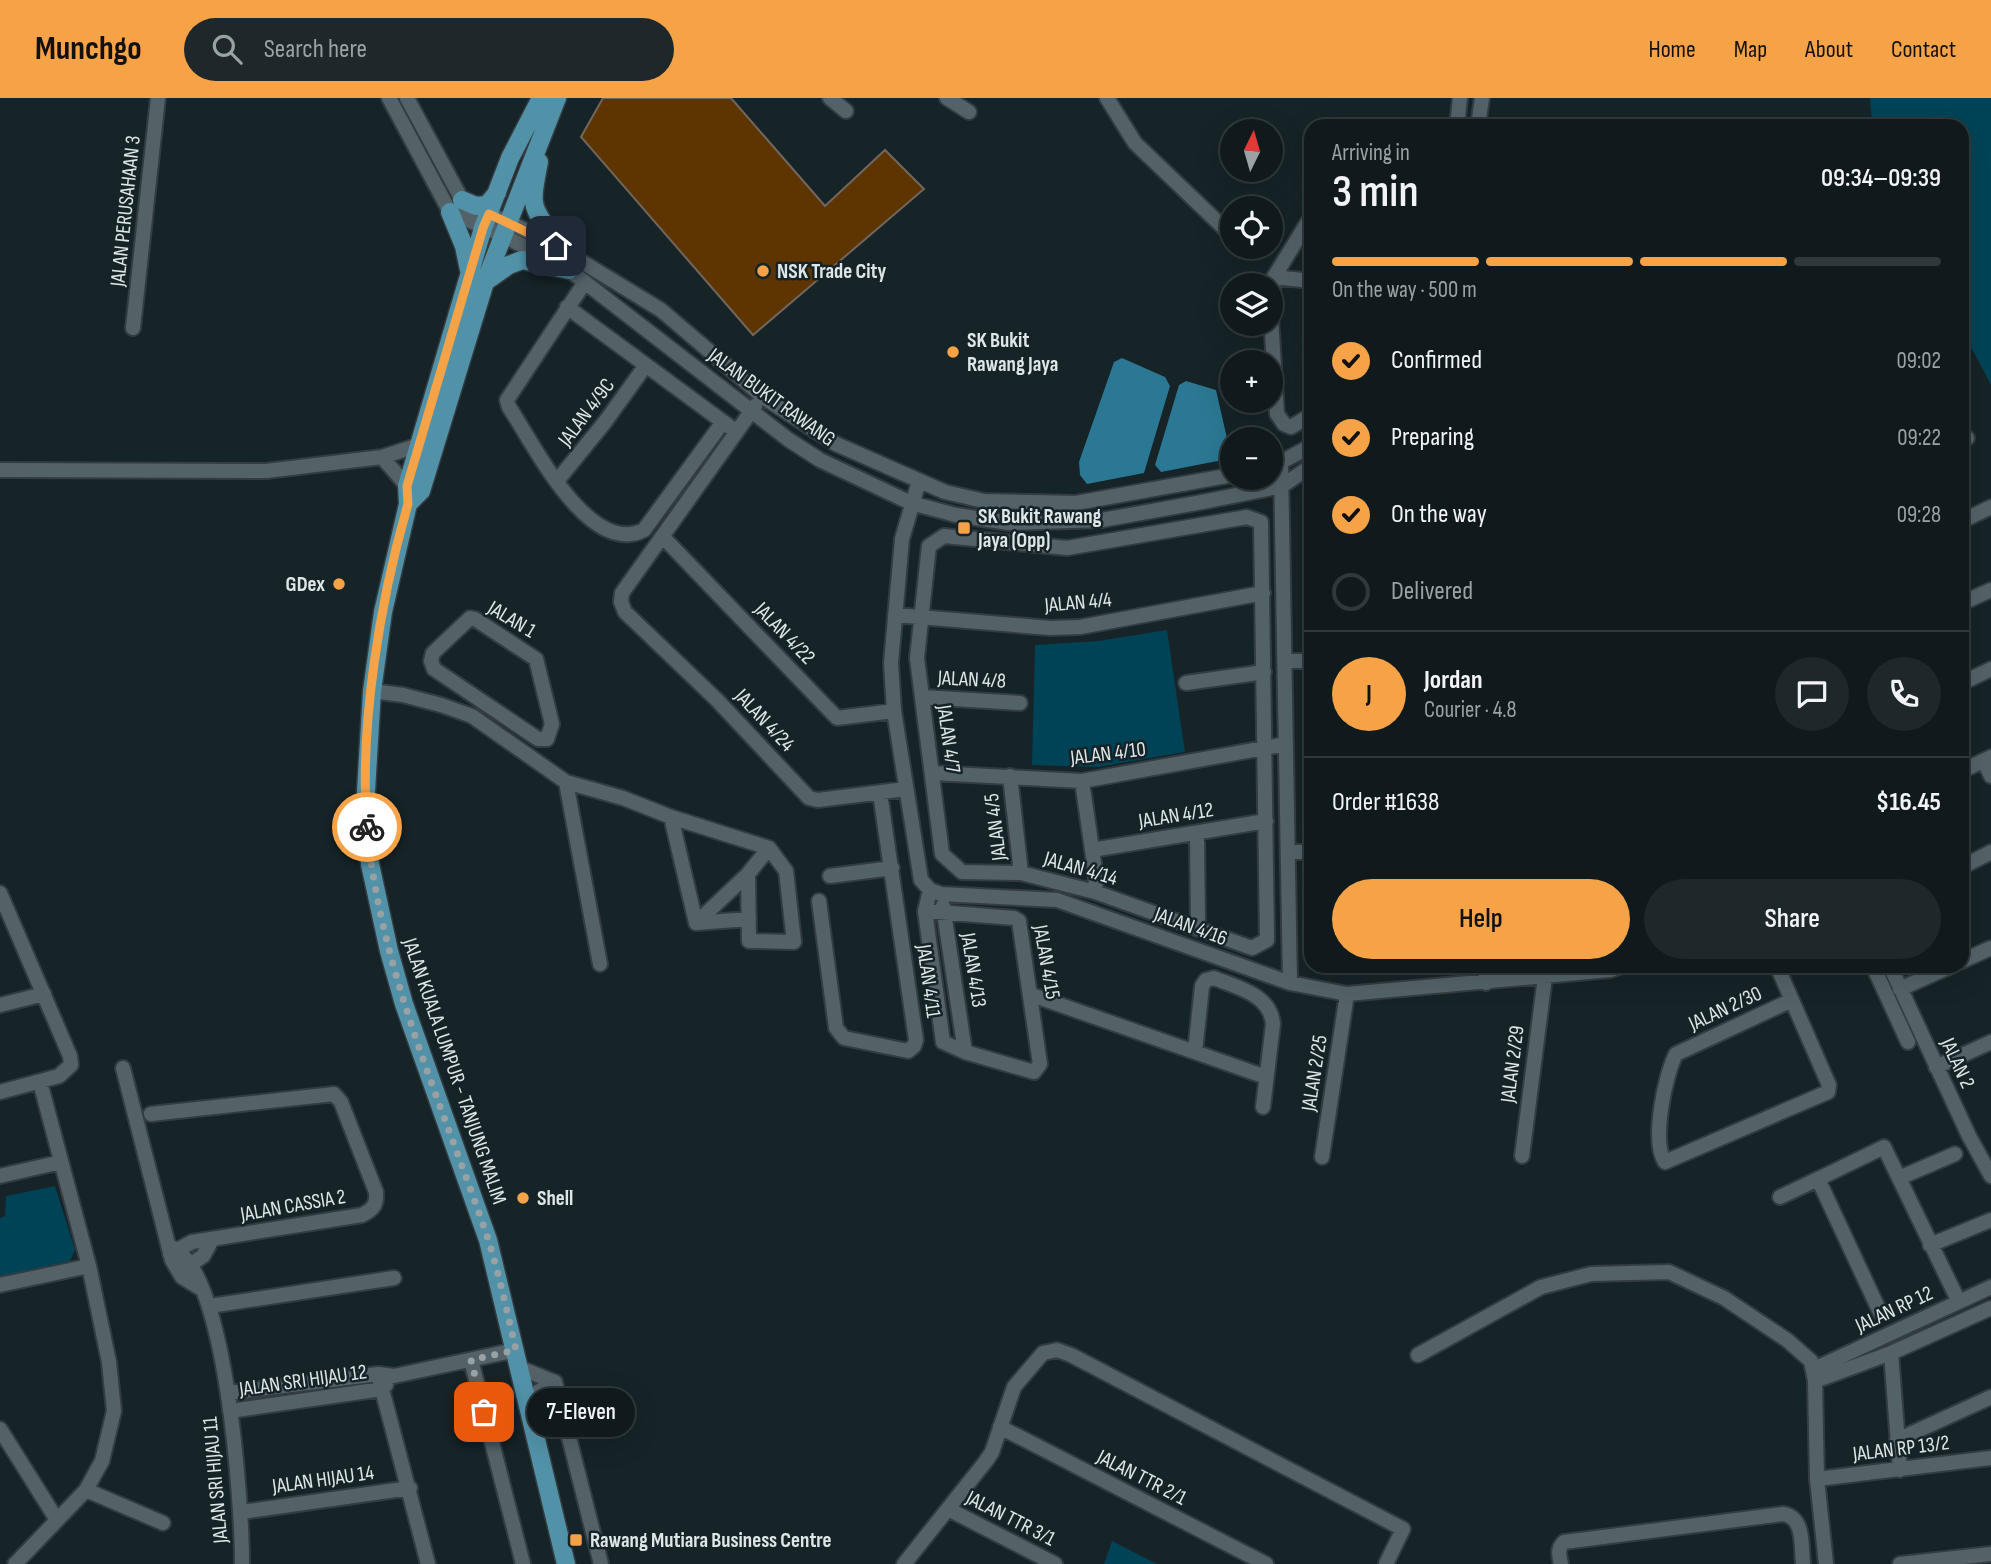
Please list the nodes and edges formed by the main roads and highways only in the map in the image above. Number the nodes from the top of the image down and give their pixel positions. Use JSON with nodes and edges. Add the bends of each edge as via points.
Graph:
{"nodes":[{"id":1,"x":541,"y":98,"type":"edge"},
{"id":2,"x":557,"y":98,"type":"edge"},
{"id":3,"x":498,"y":191,"type":"junction"},
{"id":4,"x":556,"y":246,"type":"road end"},
{"id":5,"x":569,"y":270,"type":"road end"},
{"id":6,"x":477,"y":281,"type":"junction"},
{"id":7,"x":407,"y":495,"type":"junction"},
{"id":8,"x":566,"y":1564,"type":"edge"}],
"edges":[{"from":1,"to":3,"type":"main road","name":"JALAN KUALA LUMPUR - TANJUNG MALIM"},
{"from":2,"to":4,"type":"main road","via":[[532,202]]},
{"from":2,"to":6,"type":"main road","name":"JALAN KUALA LUMPUR - TANJUNG MALIM","via":[[505,228]]},
{"from":3,"to":6,"type":"main road","name":"JALAN KUALA LUMPUR - TANJUNG MALIM","via":[[486,221]]},
{"from":3,"to":6,"type":"main road","via":[[486,205],[456,206]]},
{"from":5,"to":6,"type":"main road","via":[[522,260]]},
{"from":6,"to":7,"type":"main road","name":"JALAN KUALA LUMPUR - TANJUNG MALIM"},
{"from":6,"to":7,"type":"main road","name":"JALAN KUALA LUMPUR - TANJUNG MALIM","via":[[421,491]]},
{"from":7,"to":8,"type":"main road","name":"JALAN KUALA LUMPUR - TANJUNG MALIM","via":[[372,691],[365,808],[370,864],[404,1004],[488,1240]]}]}
